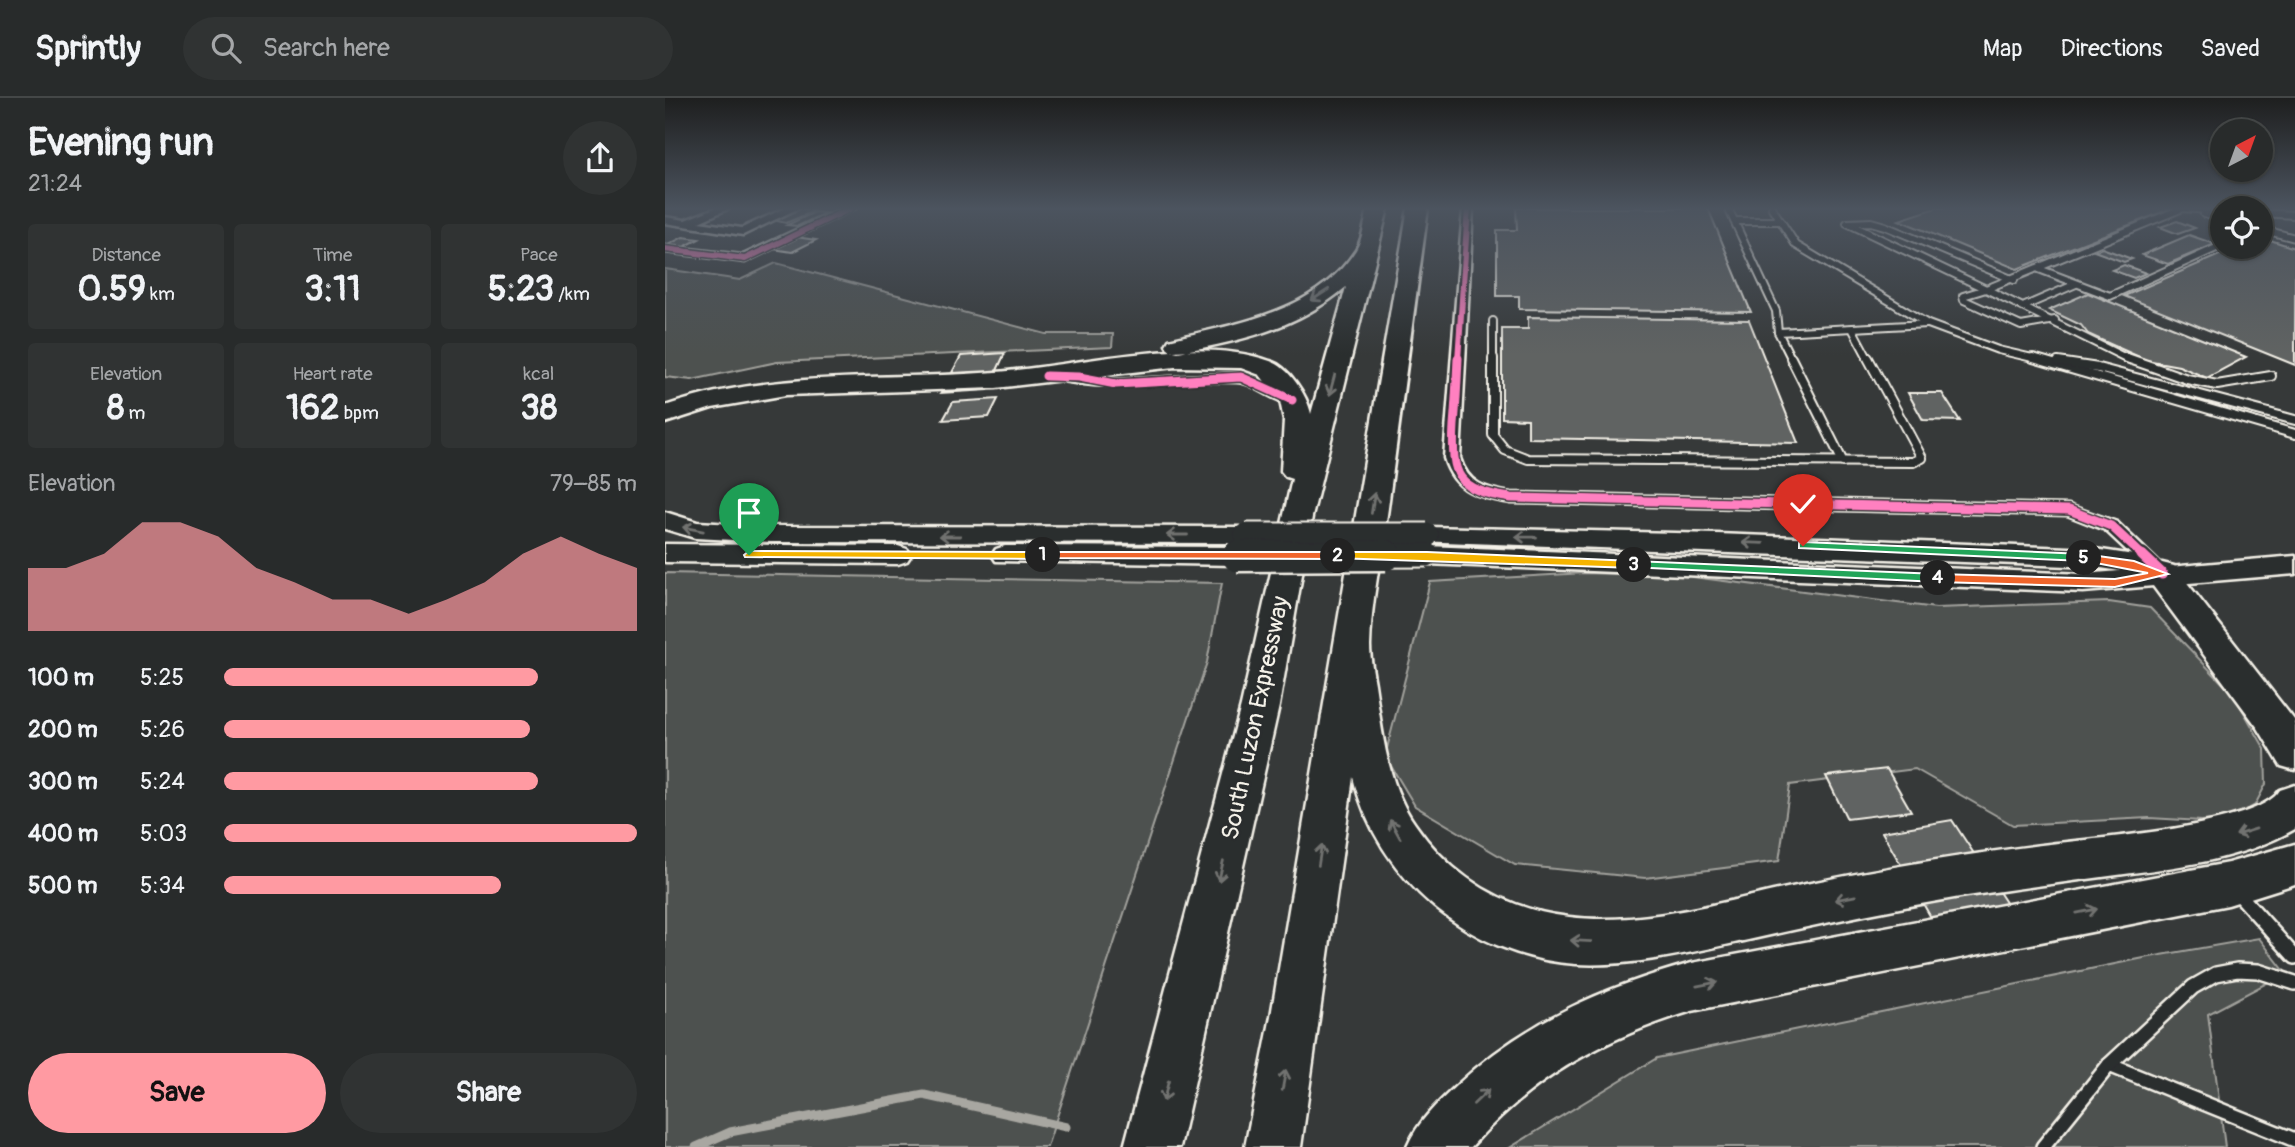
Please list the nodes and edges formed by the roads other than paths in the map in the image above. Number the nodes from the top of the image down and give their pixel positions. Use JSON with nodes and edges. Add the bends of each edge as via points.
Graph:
{"nodes":[{"id":1,"x":729,"y":257,"type":"edge"},
{"id":2,"x":749,"y":257,"type":"edge"},
{"id":3,"x":1361,"y":257,"type":"edge"},
{"id":4,"x":1367,"y":257,"type":"edge"},
{"id":5,"x":1410,"y":257,"type":"edge"},
{"id":6,"x":1465,"y":257,"type":"edge"},
{"id":7,"x":1751,"y":257,"type":"edge"},
{"id":8,"x":1812,"y":257,"type":"edge"},
{"id":9,"x":1916,"y":257,"type":"edge"},
{"id":10,"x":1959,"y":257,"type":"edge"},
{"id":11,"x":2067,"y":257,"type":"edge"},
{"id":12,"x":2197,"y":257,"type":"edge"},
{"id":13,"x":2039,"y":269,"type":"junction"},
{"id":14,"x":2014,"y":280,"type":"junction"},
{"id":15,"x":2076,"y":284,"type":"junction"},
{"id":16,"x":1986,"y":289,"type":"junction"},
{"id":17,"x":2025,"y":306,"type":"junction"},
{"id":18,"x":2055,"y":320,"type":"junction"},
{"id":19,"x":1493,"y":321,"type":"dead end"},
{"id":20,"x":1928,"y":324,"type":"junction"},
{"id":21,"x":1853,"y":330,"type":"junction"},
{"id":22,"x":1778,"y":332,"type":"junction"},
{"id":23,"x":2105,"y":349,"type":"junction"},
{"id":24,"x":2130,"y":360,"type":"junction"},
{"id":25,"x":2049,"y":362,"type":"junction"},
{"id":26,"x":2098,"y":368,"type":"junction"},
{"id":27,"x":2123,"y":374,"type":"junction"},
{"id":28,"x":2271,"y":376,"type":"dead end"},
{"id":29,"x":2093,"y":379,"type":"junction"},
{"id":30,"x":2121,"y":387,"type":"junction"},
{"id":31,"x":665,"y":398,"type":"edge"},
{"id":32,"x":665,"y":415,"type":"edge"},
{"id":33,"x":2295,"y":420,"type":"edge"},
{"id":34,"x":2295,"y":434,"type":"edge"},
{"id":35,"x":1843,"y":462,"type":"junction"},
{"id":36,"x":1297,"y":517,"type":"junction"},
{"id":37,"x":665,"y":520,"type":"edge"},
{"id":38,"x":1241,"y":545,"type":"junction"},
{"id":39,"x":665,"y":553,"type":"edge"},
{"id":40,"x":2295,"y":565,"type":"edge"},
{"id":41,"x":2162,"y":574,"type":"junction"},
{"id":42,"x":1351,"y":643,"type":"junction"},
{"id":43,"x":2295,"y":754,"type":"edge"},
{"id":44,"x":2295,"y":803,"type":"edge"},
{"id":45,"x":2295,"y":864,"type":"edge"},
{"id":46,"x":2228,"y":884,"type":"junction"},
{"id":47,"x":2295,"y":957,"type":"edge"},
{"id":48,"x":2295,"y":983,"type":"edge"},
{"id":49,"x":2109,"y":1065,"type":"junction"},
{"id":50,"x":2295,"y":1140,"type":"edge"},
{"id":51,"x":1152,"y":1147,"type":"edge"},
{"id":52,"x":1273,"y":1147,"type":"edge"},
{"id":53,"x":1435,"y":1147,"type":"edge"},
{"id":54,"x":2043,"y":1147,"type":"edge"}],
"edges":[{"from":1,"to":2,"type":"street"},
{"from":3,"to":31,"type":"highway","one_way":true,"via":[[1339,283],[1310,302],[1260,325],[1207,340],[1102,355],[809,372]]},
{"from":4,"to":36,"type":"highway","name":"South Luzon Expressway","one_way":true},
{"from":42,"to":5,"type":"highway","one_way":true},
{"from":6,"to":41,"type":"street","via":[[1452,458],[1466,487],[1511,498],[2069,510],[2111,526]]},
{"from":7,"to":22,"type":"lane","via":[[1776,312]]},
{"from":8,"to":20,"type":"lane"},
{"from":9,"to":16,"type":"lane"},
{"from":10,"to":14,"type":"lane"},
{"from":11,"to":13,"type":"lane"},
{"from":12,"to":15,"type":"lane","via":[[2110,296]]},
{"from":13,"to":14,"type":"lane"},
{"from":13,"to":15,"type":"lane"},
{"from":14,"to":16,"type":"lane"},
{"from":15,"to":17,"type":"lane"},
{"from":16,"to":17,"type":"lane"},
{"from":16,"to":18,"type":"lane","via":[[1963,296],[1964,300],[2021,326]]},
{"from":17,"to":18,"type":"lane"},
{"from":18,"to":23,"type":"lane"},
{"from":19,"to":35,"type":"lane","via":[[1493,435],[1505,450],[1528,459]]},
{"from":20,"to":21,"type":"lane"},
{"from":20,"to":25,"type":"lane","via":[[1999,350]]},
{"from":21,"to":22,"type":"lane"},
{"from":21,"to":35,"type":"lane","via":[[1922,458],[1913,462]]},
{"from":22,"to":35,"type":"lane"},
{"from":23,"to":24,"type":"lane"},
{"from":23,"to":26,"type":"lane"},
{"from":24,"to":27,"type":"lane"},
{"from":24,"to":28,"type":"lane","via":[[2217,385]]},
{"from":25,"to":26,"type":"lane"},
{"from":25,"to":29,"type":"lane"},
{"from":26,"to":27,"type":"lane"},
{"from":26,"to":29,"type":"lane"},
{"from":27,"to":30,"type":"lane"},
{"from":27,"to":33,"type":"lane"},
{"from":29,"to":30,"type":"lane"},
{"from":30,"to":34,"type":"lane"},
{"from":32,"to":36,"type":"highway","via":[[713,400],[783,389],[946,384],[1151,362],[1243,361],[1264,366],[1298,411]]},
{"from":36,"to":51,"type":"highway","name":"South Luzon Expressway","one_way":true,"via":[[1260,706]]},
{"from":38,"to":37,"type":"main road","one_way":true,"via":[[771,534],[695,530]]},
{"from":38,"to":39,"type":"main road"},
{"from":38,"to":41,"type":"main road","bridge":true,"via":[[1427,545],[2083,583],[2115,583]]},
{"from":40,"to":41,"type":"main road"},
{"from":41,"to":43,"type":"highway"},
{"from":44,"to":42,"type":"highway","one_way":true,"via":[[2270,824],[2189,846],[1930,881],[1649,937],[1584,942],[1548,937],[1505,927],[1479,914],[1434,880],[1400,838],[1370,767]]},
{"from":52,"to":42,"type":"highway","one_way":true},
{"from":45,"to":46,"type":"highway"},
{"from":46,"to":47,"type":"lane"},
{"from":53,"to":46,"type":"highway","one_way":true,"via":[[1491,1086],[1524,1060],[1557,1038],[1641,1000]]},
{"from":48,"to":49,"type":"lane","via":[[2258,971],[2216,974],[2193,987]]},
{"from":49,"to":50,"type":"lane"},
{"from":49,"to":54,"type":"lane"}]}
